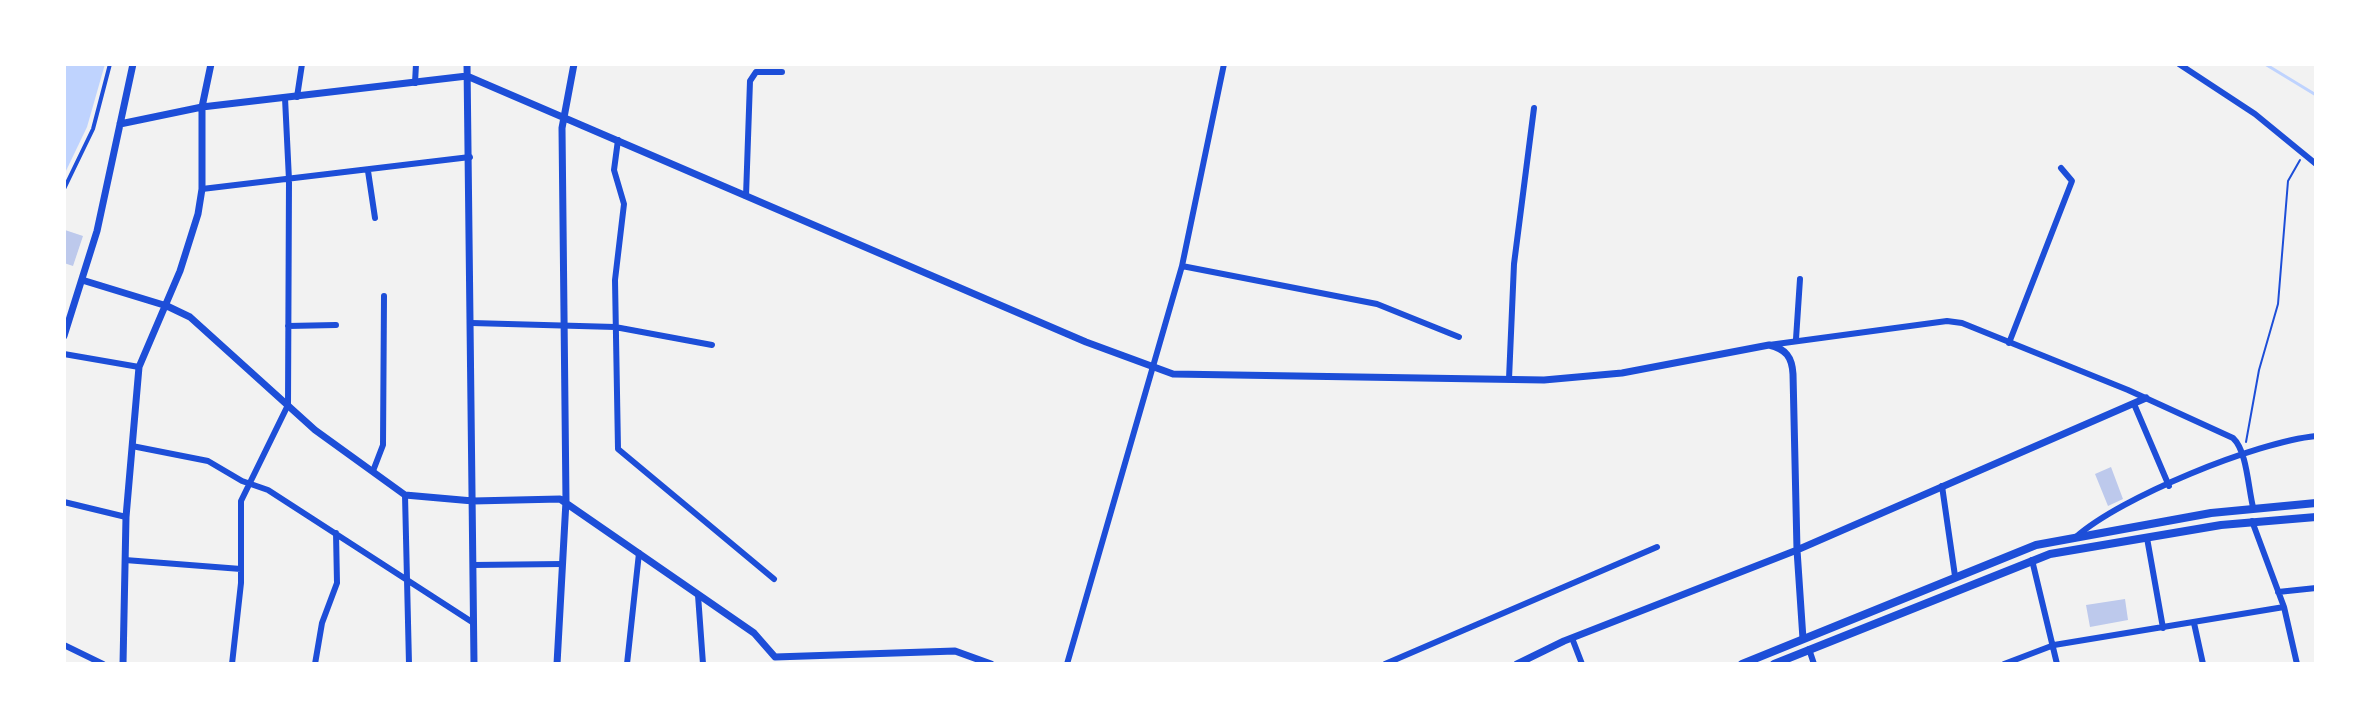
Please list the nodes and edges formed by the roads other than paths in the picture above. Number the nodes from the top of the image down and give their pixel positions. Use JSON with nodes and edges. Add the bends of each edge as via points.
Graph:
{"nodes":[{"id":1,"x":110,"y":64,"type":"edge"},
{"id":2,"x":133,"y":64,"type":"edge"},
{"id":3,"x":211,"y":64,"type":"edge"},
{"id":4,"x":302,"y":64,"type":"edge"},
{"id":5,"x":416,"y":64,"type":"edge"},
{"id":6,"x":467,"y":64,"type":"edge"},
{"id":7,"x":574,"y":64,"type":"edge"},
{"id":8,"x":1224,"y":64,"type":"edge"},
{"id":9,"x":2179,"y":64,"type":"edge"},
{"id":10,"x":782,"y":72,"type":"dead end"},
{"id":11,"x":467,"y":76,"type":"junction"},
{"id":12,"x":415,"y":83,"type":"junction"},
{"id":13,"x":297,"y":97,"type":"junction"},
{"id":14,"x":285,"y":98,"type":"junction"},
{"id":15,"x":202,"y":107,"type":"junction"},
{"id":16,"x":1534,"y":108,"type":"dead end"},
{"id":17,"x":563,"y":116,"type":"junction"},
{"id":18,"x":120,"y":124,"type":"junction"},
{"id":19,"x":618,"y":140,"type":"junction"},
{"id":20,"x":470,"y":157,"type":"junction"},
{"id":21,"x":2316,"y":164,"type":"edge"},
{"id":22,"x":2061,"y":168,"type":"dead end"},
{"id":23,"x":368,"y":171,"type":"junction"},
{"id":24,"x":289,"y":180,"type":"junction"},
{"id":25,"x":64,"y":189,"type":"edge"},
{"id":26,"x":202,"y":189,"type":"junction"},
{"id":27,"x":746,"y":196,"type":"junction"},
{"id":28,"x":375,"y":218,"type":"dead end"},
{"id":29,"x":1182,"y":266,"type":"junction"},
{"id":30,"x":1800,"y":279,"type":"dead end"},
{"id":31,"x":82,"y":280,"type":"junction"},
{"id":32,"x":384,"y":296,"type":"dead end"},
{"id":33,"x":167,"y":306,"type":"junction"},
{"id":34,"x":472,"y":323,"type":"junction"},
{"id":35,"x":564,"y":324,"type":"junction"},
{"id":36,"x":336,"y":325,"type":"dead end"},
{"id":37,"x":288,"y":326,"type":"junction"},
{"id":38,"x":615,"y":327,"type":"junction"},
{"id":39,"x":64,"y":336,"type":"edge"},
{"id":40,"x":1459,"y":337,"type":"dead end"},
{"id":41,"x":1796,"y":339,"type":"junction"},
{"id":42,"x":2009,"y":343,"type":"junction"},
{"id":43,"x":712,"y":345,"type":"dead end"},
{"id":44,"x":1769,"y":345,"type":"junction"},
{"id":45,"x":64,"y":354,"type":"edge"},
{"id":46,"x":139,"y":367,"type":"junction"},
{"id":47,"x":1152,"y":369,"type":"junction"},
{"id":48,"x":1509,"y":379,"type":"junction"},
{"id":49,"x":2146,"y":398,"type":"junction"},
{"id":50,"x":2134,"y":404,"type":"junction"},
{"id":51,"x":288,"y":405,"type":"junction"},
{"id":52,"x":2316,"y":436,"type":"edge"},
{"id":53,"x":132,"y":446,"type":"junction"},
{"id":54,"x":2244,"y":453,"type":"junction"},
{"id":55,"x":373,"y":471,"type":"junction"},
{"id":56,"x":249,"y":484,"type":"junction"},
{"id":57,"x":1942,"y":486,"type":"junction"},
{"id":58,"x":2169,"y":486,"type":"junction"},
{"id":59,"x":405,"y":495,"type":"junction"},
{"id":60,"x":473,"y":501,"type":"junction"},
{"id":61,"x":566,"y":501,"type":"junction"},
{"id":62,"x":64,"y":502,"type":"edge"},
{"id":63,"x":2316,"y":503,"type":"edge"},
{"id":64,"x":2253,"y":507,"type":"junction"},
{"id":65,"x":126,"y":517,"type":"junction"},
{"id":66,"x":2316,"y":517,"type":"edge"},
{"id":67,"x":2252,"y":521,"type":"junction"},
{"id":68,"x":336,"y":533,"type":"junction"},
{"id":69,"x":2076,"y":537,"type":"junction"},
{"id":70,"x":2147,"y":538,"type":"junction"},
{"id":71,"x":1657,"y":547,"type":"dead end"},
{"id":72,"x":1797,"y":550,"type":"junction"},
{"id":73,"x":639,"y":553,"type":"junction"},
{"id":74,"x":125,"y":560,"type":"junction"},
{"id":75,"x":2032,"y":560,"type":"junction"},
{"id":76,"x":562,"y":564,"type":"junction"},
{"id":77,"x":473,"y":565,"type":"junction"},
{"id":78,"x":241,"y":569,"type":"junction"},
{"id":79,"x":1955,"y":576,"type":"junction"},
{"id":80,"x":406,"y":579,"type":"junction"},
{"id":81,"x":774,"y":579,"type":"dead end"},
{"id":82,"x":2316,"y":588,"type":"edge"},
{"id":83,"x":2278,"y":592,"type":"junction"},
{"id":84,"x":698,"y":595,"type":"junction"},
{"id":85,"x":2284,"y":607,"type":"junction"},
{"id":86,"x":472,"y":622,"type":"junction"},
{"id":87,"x":2194,"y":623,"type":"junction"},
{"id":88,"x":2163,"y":628,"type":"junction"},
{"id":89,"x":1572,"y":638,"type":"junction"},
{"id":90,"x":1803,"y":639,"type":"junction"},
{"id":91,"x":64,"y":645,"type":"edge"},
{"id":92,"x":2054,"y":645,"type":"junction"},
{"id":93,"x":1809,"y":649,"type":"junction"},
{"id":94,"x":776,"y":661,"type":"edge"},
{"id":95,"x":103,"y":664,"type":"edge"},
{"id":96,"x":123,"y":664,"type":"edge"},
{"id":97,"x":232,"y":664,"type":"edge"},
{"id":98,"x":315,"y":664,"type":"edge"},
{"id":99,"x":409,"y":664,"type":"edge"},
{"id":100,"x":474,"y":664,"type":"edge"},
{"id":101,"x":557,"y":664,"type":"edge"},
{"id":102,"x":627,"y":664,"type":"edge"},
{"id":103,"x":703,"y":664,"type":"edge"},
{"id":104,"x":991,"y":664,"type":"edge"},
{"id":105,"x":1067,"y":664,"type":"edge"},
{"id":106,"x":1385,"y":664,"type":"edge"},
{"id":107,"x":1517,"y":664,"type":"edge"},
{"id":108,"x":1582,"y":664,"type":"edge"},
{"id":109,"x":1742,"y":664,"type":"edge"},
{"id":110,"x":1774,"y":664,"type":"edge"},
{"id":111,"x":1814,"y":664,"type":"edge"},
{"id":112,"x":2004,"y":664,"type":"edge"},
{"id":113,"x":2057,"y":664,"type":"edge"},
{"id":114,"x":2203,"y":664,"type":"edge"},
{"id":115,"x":2297,"y":664,"type":"edge"}],
"edges":[{"from":1,"to":25,"type":"street","via":[[93,129]]},
{"from":2,"to":18,"type":"street"},
{"from":3,"to":15,"type":"street"},
{"from":4,"to":13,"type":"street"},
{"from":5,"to":12,"type":"street"},
{"from":6,"to":11,"type":"street"},
{"from":7,"to":17,"type":"street"},
{"from":8,"to":29,"type":"street"},
{"from":9,"to":21,"type":"street","via":[[2255,114]]},
{"from":10,"to":27,"type":"street","via":[[756,72],[750,81]]},
{"from":11,"to":12,"type":"street"},
{"from":11,"to":17,"type":"street"},
{"from":11,"to":20,"type":"street"},
{"from":12,"to":13,"type":"street"},
{"from":13,"to":14,"type":"street"},
{"from":14,"to":15,"type":"street"},
{"from":14,"to":24,"type":"street"},
{"from":15,"to":18,"type":"street"},
{"from":15,"to":26,"type":"street"},
{"from":16,"to":48,"type":"street","via":[[1514,264]]},
{"from":17,"to":19,"type":"street"},
{"from":17,"to":35,"type":"street"},
{"from":18,"to":31,"type":"street"},
{"from":19,"to":27,"type":"street"},
{"from":19,"to":38,"type":"street","via":[[614,170],[624,204]]},
{"from":20,"to":23,"type":"street"},
{"from":20,"to":34,"type":"street"},
{"from":22,"to":42,"type":"street","via":[[2072,181]]},
{"from":23,"to":24,"type":"street"},
{"from":23,"to":28,"type":"street"},
{"from":24,"to":26,"type":"street"},
{"from":24,"to":37,"type":"street"},
{"from":26,"to":33,"type":"street"},
{"from":27,"to":47,"type":"street"},
{"from":29,"to":40,"type":"street","via":[[1377,304]]},
{"from":29,"to":47,"type":"street"},
{"from":30,"to":41,"type":"street"},
{"from":31,"to":33,"type":"street"},
{"from":31,"to":39,"type":"street"},
{"from":32,"to":55,"type":"street","via":[[383,445]]},
{"from":33,"to":46,"type":"street"},
{"from":33,"to":51,"type":"street","via":[[199,323]]},
{"from":34,"to":35,"type":"street"},
{"from":34,"to":60,"type":"street"},
{"from":35,"to":38,"type":"street"},
{"from":35,"to":61,"type":"street"},
{"from":36,"to":37,"type":"street"},
{"from":37,"to":51,"type":"street"},
{"from":38,"to":43,"type":"street"},
{"from":38,"to":81,"type":"street","via":[[618,449]]},
{"from":41,"to":42,"type":"street","via":[[1947,321]]},
{"from":41,"to":44,"type":"street"},
{"from":42,"to":49,"type":"street"},
{"from":44,"to":48,"type":"street","via":[[1611,374]]},
{"from":44,"to":72,"type":"street","via":[[1783,350],[1792,364]]},
{"from":45,"to":46,"type":"street"},
{"from":46,"to":53,"type":"street"},
{"from":47,"to":48,"type":"street","via":[[1184,375]]},
{"from":47,"to":105,"type":"street"},
{"from":49,"to":50,"type":"street"},
{"from":49,"to":54,"type":"street","via":[[2225,432]]},
{"from":50,"to":57,"type":"street"},
{"from":50,"to":58,"type":"street"},
{"from":51,"to":55,"type":"street"},
{"from":51,"to":56,"type":"street"},
{"from":52,"to":54,"type":"street"},
{"from":53,"to":56,"type":"street","via":[[208,461]]},
{"from":53,"to":65,"type":"street"},
{"from":54,"to":58,"type":"street"},
{"from":54,"to":64,"type":"street"},
{"from":55,"to":59,"type":"street"},
{"from":56,"to":68,"type":"street","via":[[268,490]]},
{"from":56,"to":78,"type":"street","via":[[240,508]]},
{"from":57,"to":72,"type":"street"},
{"from":57,"to":79,"type":"street"},
{"from":58,"to":69,"type":"street","via":[[2107,513]]},
{"from":59,"to":60,"type":"street"},
{"from":59,"to":80,"type":"street"},
{"from":60,"to":61,"type":"street"},
{"from":60,"to":77,"type":"street"},
{"from":61,"to":73,"type":"street"},
{"from":61,"to":76,"type":"street"},
{"from":62,"to":65,"type":"street"},
{"from":63,"to":64,"type":"main road"},
{"from":64,"to":69,"type":"main road"},
{"from":65,"to":74,"type":"street"},
{"from":66,"to":67,"type":"main road"},
{"from":67,"to":70,"type":"main road"},
{"from":67,"to":83,"type":"street"},
{"from":68,"to":80,"type":"street"},
{"from":68,"to":98,"type":"street","via":[[337,583]]},
{"from":69,"to":79,"type":"main road","via":[[2036,545]]},
{"from":70,"to":75,"type":"main road"},
{"from":70,"to":88,"type":"street"},
{"from":71,"to":106,"type":"street"},
{"from":72,"to":89,"type":"street"},
{"from":72,"to":90,"type":"street"},
{"from":73,"to":84,"type":"street"},
{"from":73,"to":102,"type":"street"},
{"from":74,"to":78,"type":"street"},
{"from":74,"to":96,"type":"street"},
{"from":75,"to":92,"type":"street"},
{"from":75,"to":93,"type":"main road"},
{"from":76,"to":77,"type":"street"},
{"from":76,"to":101,"type":"street"},
{"from":77,"to":86,"type":"street"},
{"from":78,"to":97,"type":"street"},
{"from":79,"to":90,"type":"main road"},
{"from":80,"to":86,"type":"street"},
{"from":80,"to":99,"type":"street"},
{"from":82,"to":83,"type":"street"},
{"from":83,"to":85,"type":"street"},
{"from":84,"to":94,"type":"street","via":[[754,633]]},
{"from":84,"to":103,"type":"street"},
{"from":85,"to":87,"type":"street"},
{"from":85,"to":115,"type":"street"},
{"from":86,"to":100,"type":"street"},
{"from":87,"to":88,"type":"street"},
{"from":87,"to":114,"type":"street"},
{"from":88,"to":92,"type":"street"},
{"from":89,"to":107,"type":"street"},
{"from":89,"to":108,"type":"street"},
{"from":90,"to":109,"type":"main road"},
{"from":91,"to":95,"type":"street"},
{"from":92,"to":112,"type":"street"},
{"from":92,"to":113,"type":"street"},
{"from":93,"to":110,"type":"main road"},
{"from":93,"to":111,"type":"street"},
{"from":94,"to":104,"type":"street","via":[[955,651]]}]}
